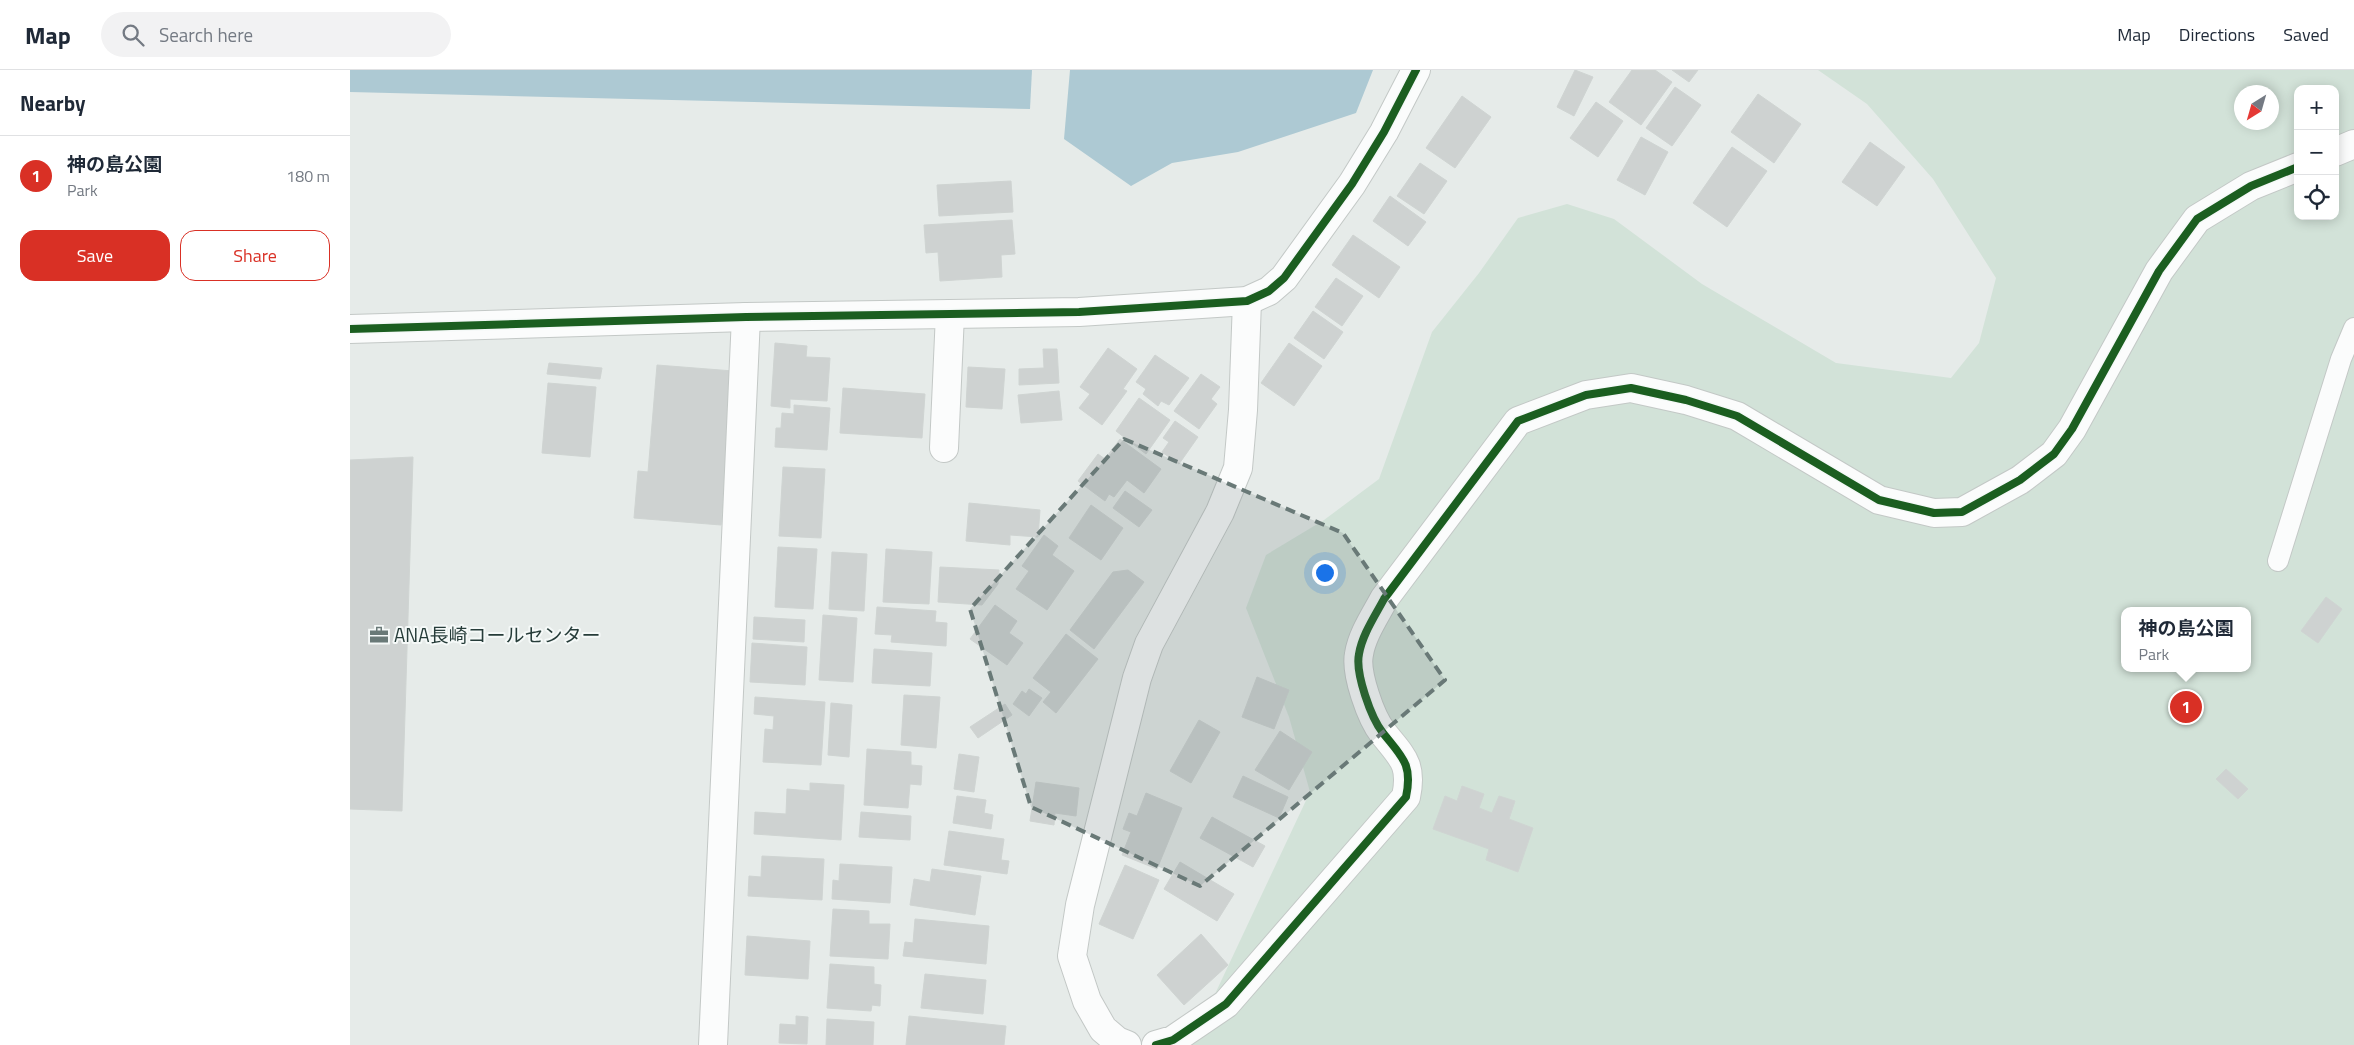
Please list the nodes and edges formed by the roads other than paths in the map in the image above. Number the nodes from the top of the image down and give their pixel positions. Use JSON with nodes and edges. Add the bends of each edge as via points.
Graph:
{"nodes":[{"id":1,"x":1416,"y":70,"type":"edge"},
{"id":2,"x":2354,"y":144,"type":"edge"},
{"id":3,"x":2339,"y":150,"type":"edge"},
{"id":4,"x":2294,"y":169,"type":"edge"},
{"id":5,"x":1247,"y":301,"type":"junction"},
{"id":6,"x":950,"y":314,"type":"junction"},
{"id":7,"x":746,"y":317,"type":"junction"},
{"id":8,"x":2354,"y":328,"type":"edge"},
{"id":9,"x":350,"y":329,"type":"edge"},
{"id":10,"x":944,"y":448,"type":"dead end"},
{"id":11,"x":2278,"y":561,"type":"dead end"},
{"id":12,"x":713,"y":1045,"type":"edge"},
{"id":13,"x":1127,"y":1045,"type":"edge"},
{"id":14,"x":1156,"y":1045,"type":"edge"}],
"edges":[{"from":1,"to":5,"type":"street","via":[[1352,184],[1290,270],[1269,291]]},
{"from":2,"to":3,"type":"street"},
{"from":4,"to":14,"type":"street","via":[[2250,186],[2197,219],[2159,271],[2072,429],[2054,454],[2020,480],[1962,512],[1913,510],[1880,500],[1737,416],[1632,388],[1586,395],[1518,421],[1384,599],[1358,654],[1360,683],[1382,732],[1406,762],[1410,780],[1406,797],[1226,1004],[1174,1040]]},
{"from":5,"to":6,"type":"street","via":[[1079,312]]},
{"from":5,"to":13,"type":"street","via":[[1238,468],[1220,512],[1149,644],[1137,678],[1080,905],[1072,956],[1087,1001],[1103,1029]]},
{"from":6,"to":7,"type":"street"},
{"from":6,"to":10,"type":"street"},
{"from":7,"to":9,"type":"street"},
{"from":7,"to":12,"type":"street"},
{"from":8,"to":11,"type":"lane","via":[[2340,359]]}]}
